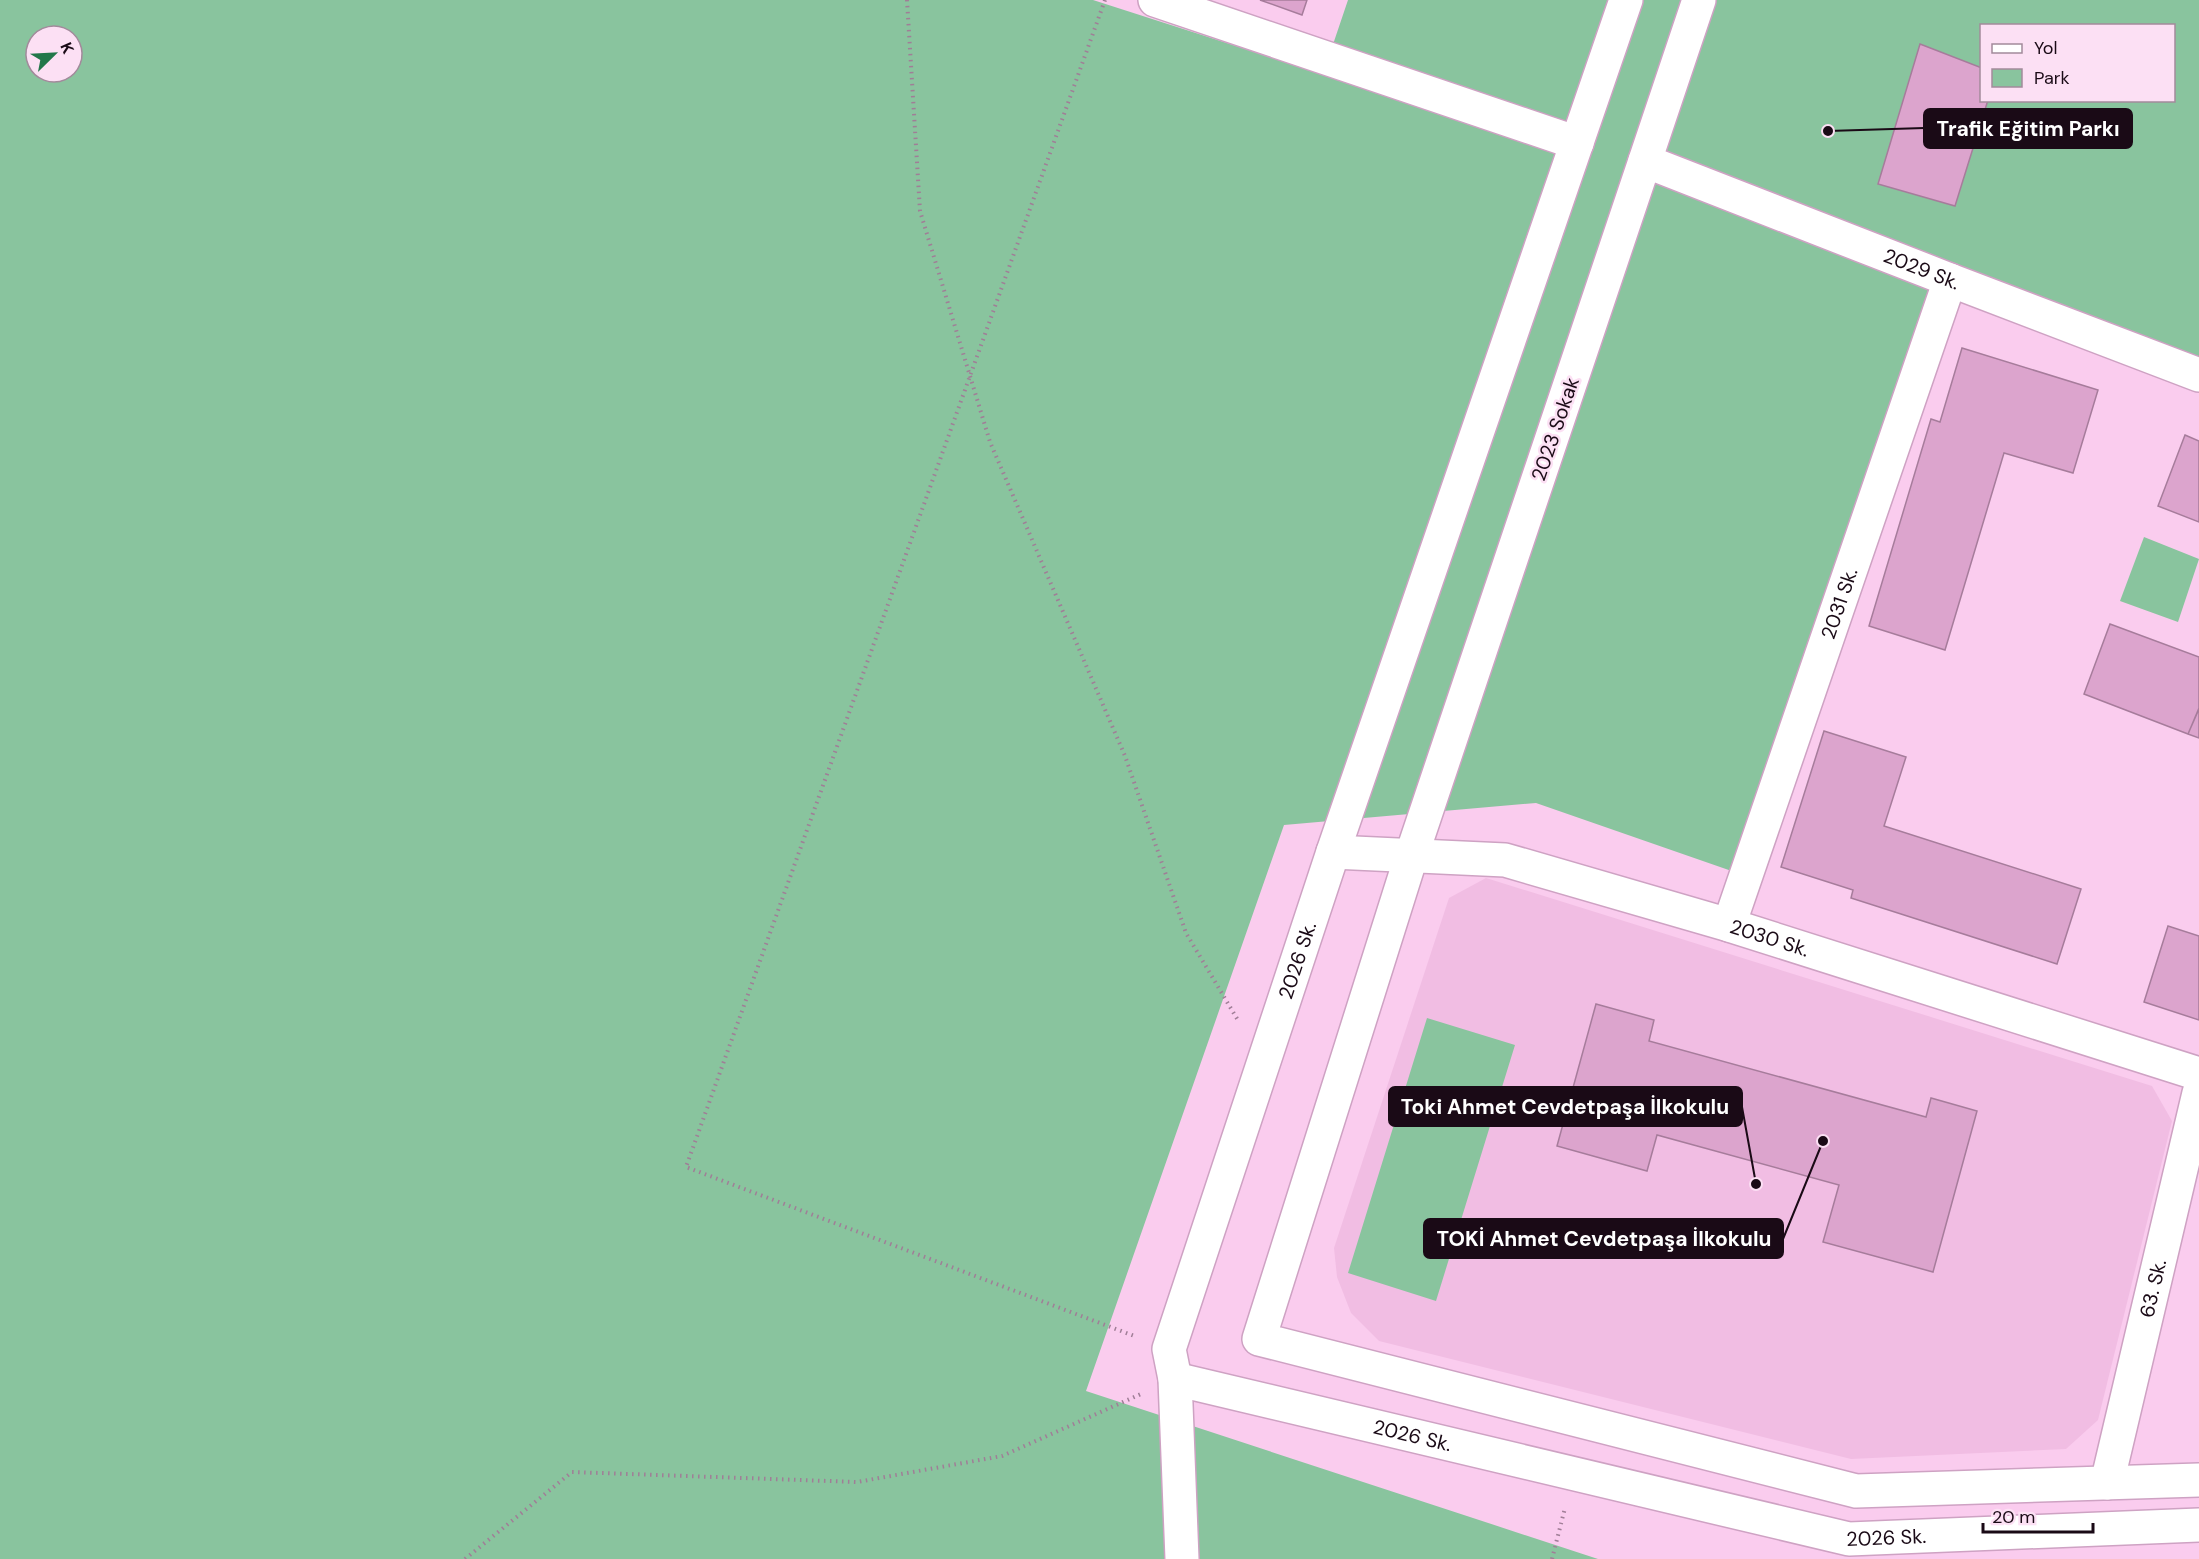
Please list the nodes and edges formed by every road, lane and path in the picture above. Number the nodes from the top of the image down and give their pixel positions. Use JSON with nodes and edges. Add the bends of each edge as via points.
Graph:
{"nodes":[{"id":1,"x":907,"y":0,"type":"edge"},
{"id":2,"x":1105,"y":0,"type":"edge"},
{"id":3,"x":1155,"y":0,"type":"edge"},
{"id":4,"x":1626,"y":0,"type":"edge"},
{"id":5,"x":1699,"y":0,"type":"edge"},
{"id":6,"x":1577,"y":143,"type":"junction"},
{"id":7,"x":1645,"y":161,"type":"junction"},
{"id":8,"x":1950,"y":280,"type":"junction"},
{"id":9,"x":2199,"y":375,"type":"edge"},
{"id":10,"x":970,"y":376,"type":"junction"},
{"id":11,"x":1333,"y":852,"type":"junction"},
{"id":12,"x":1411,"y":857,"type":"junction"},
{"id":13,"x":1729,"y":925,"type":"junction"},
{"id":14,"x":1263,"y":1063,"type":"junction"},
{"id":15,"x":2199,"y":1074,"type":"edge"},
{"id":16,"x":2199,"y":1093,"type":"edge"},
{"id":17,"x":1172,"y":1364,"type":"junction"},
{"id":18,"x":1574,"y":1474,"type":"junction"},
{"id":19,"x":2199,"y":1480,"type":"edge"},
{"id":20,"x":2107,"y":1483,"type":"junction"},
{"id":21,"x":2199,"y":1525,"type":"edge"},
{"id":22,"x":465,"y":1559,"type":"edge"},
{"id":23,"x":1182,"y":1559,"type":"edge"},
{"id":24,"x":1552,"y":1559,"type":"edge"}],
"edges":[{"from":1,"to":10,"type":"path","via":[[920,211]]},
{"from":2,"to":10,"type":"path"},
{"from":3,"to":6,"type":"street"},
{"from":4,"to":6,"type":"street"},
{"from":5,"to":7,"type":"street","name":"2023 Sokak"},
{"from":6,"to":11,"type":"street"},
{"from":7,"to":8,"type":"street","name":"2029 Sk."},
{"from":7,"to":12,"type":"street","name":"2023 Sokak"},
{"from":8,"to":9,"type":"street","name":"2029 Sk."},
{"from":8,"to":13,"type":"street","name":"2031 Sk."},
{"from":10,"to":14,"type":"path","via":[[990,442],[1125,756],[1186,933]]},
{"from":10,"to":17,"type":"path","via":[[686,1167]]},
{"from":11,"to":12,"type":"street","name":"2030 Sk."},
{"from":11,"to":14,"type":"street","name":"2026 Sk."},
{"from":12,"to":13,"type":"street","name":"2030 Sk.","via":[[1505,860]]},
{"from":12,"to":20,"type":"street","via":[[1259,1339],[1856,1491]]},
{"from":13,"to":15,"type":"street","name":"2030 Sk."},
{"from":14,"to":17,"type":"street","name":"2026 Sk."},
{"from":16,"to":20,"type":"street","name":"63. Sk."},
{"from":17,"to":18,"type":"street","name":"2026 Sk."},
{"from":17,"to":22,"type":"path","via":[[1002,1456],[857,1482],[572,1472]]},
{"from":17,"to":23,"type":"street"},
{"from":18,"to":21,"type":"street","name":"2026 Sk.","via":[[1849,1539]]},
{"from":18,"to":24,"type":"path"},
{"from":19,"to":20,"type":"street"}]}
